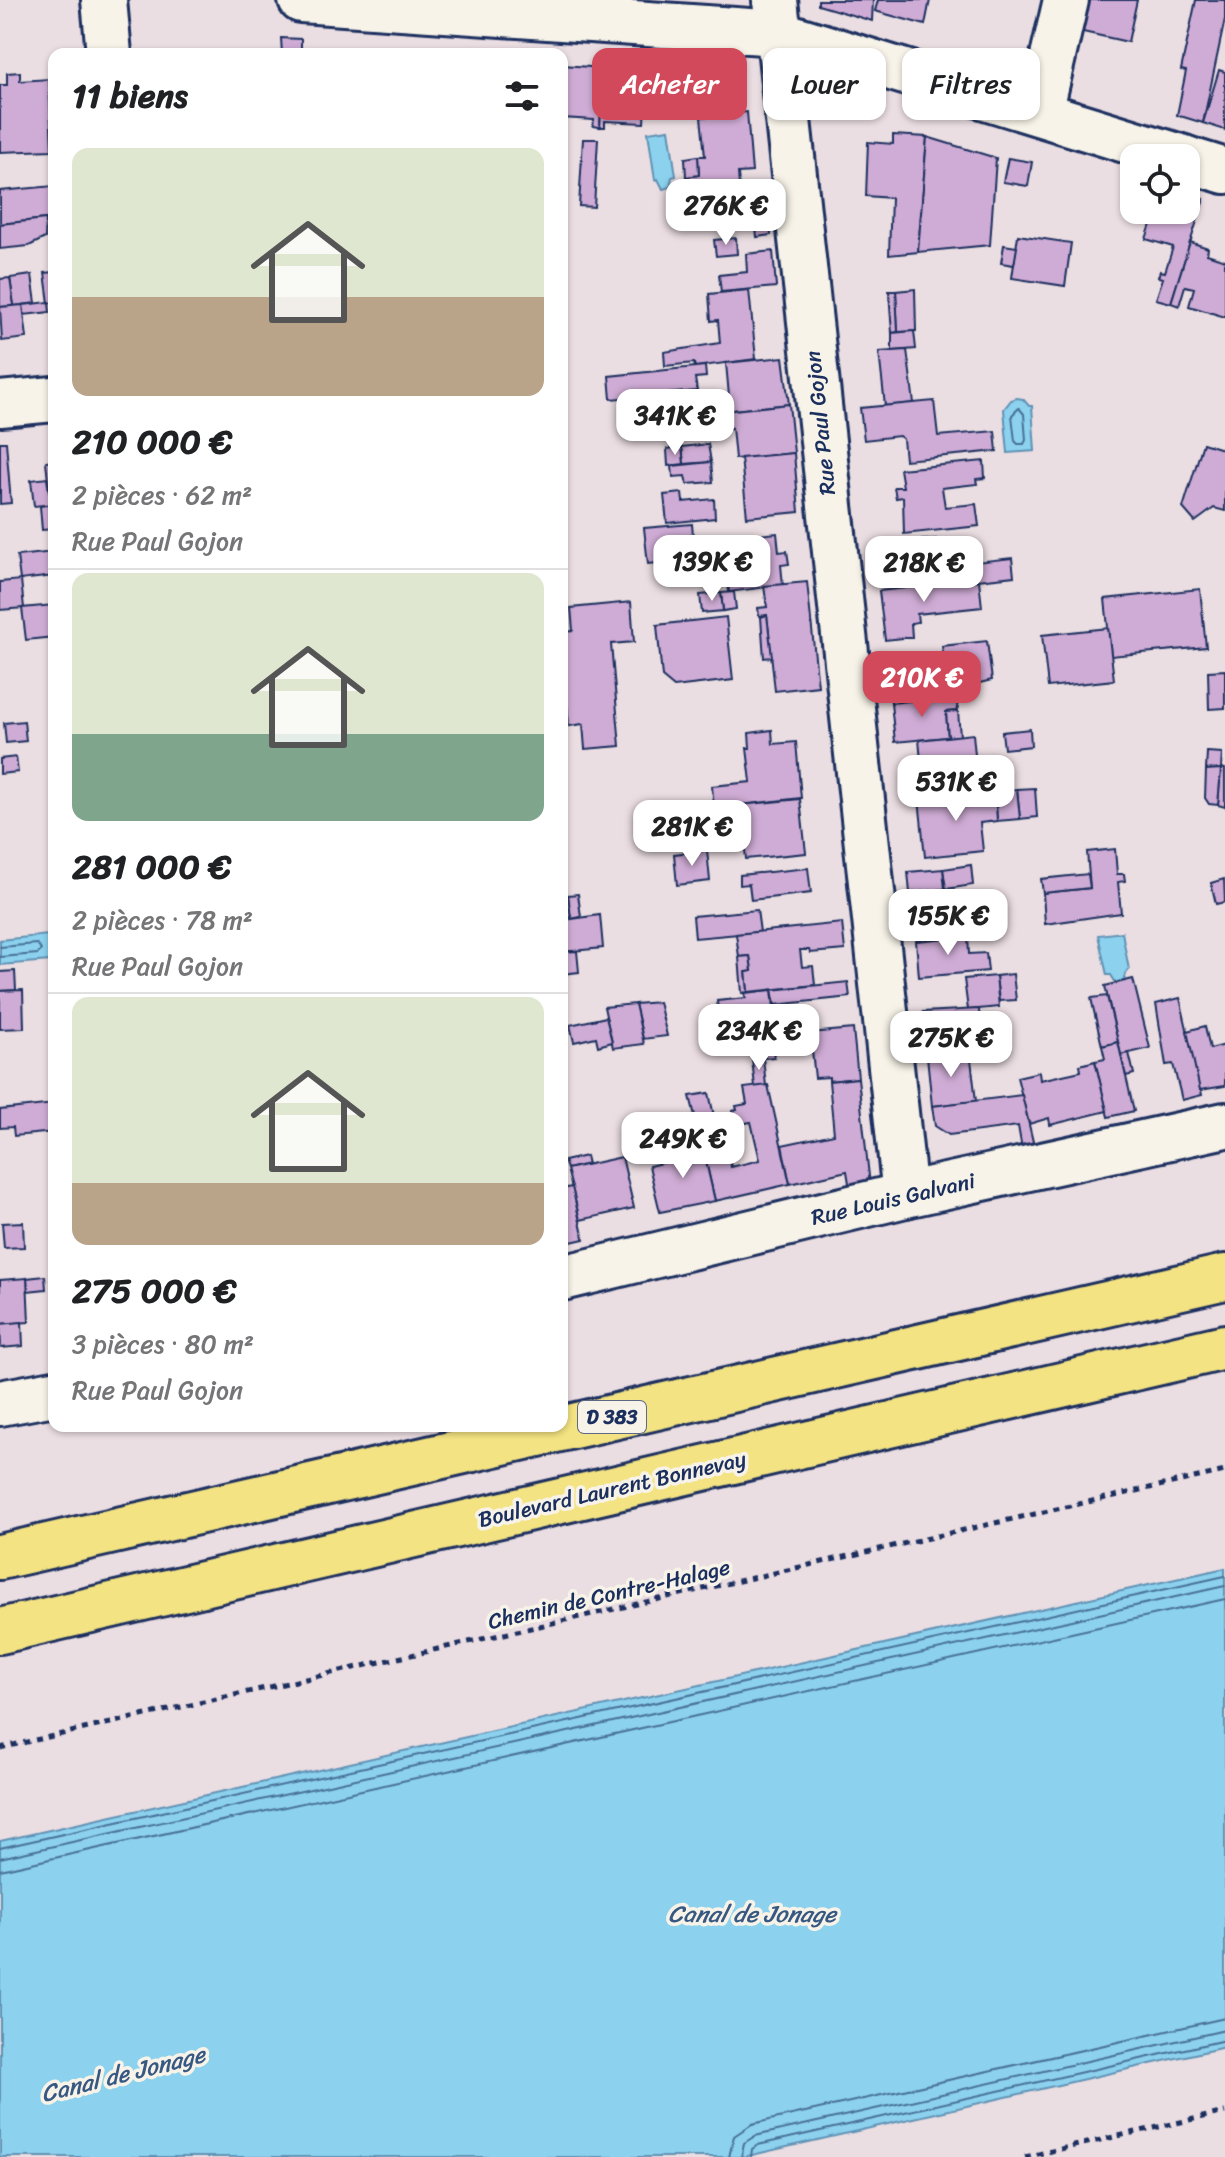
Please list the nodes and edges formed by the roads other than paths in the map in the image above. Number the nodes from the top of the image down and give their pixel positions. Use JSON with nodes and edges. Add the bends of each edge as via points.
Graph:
{"nodes":[{"id":1,"x":104,"y":0,"type":"edge"},
{"id":2,"x":301,"y":0,"type":"edge"},
{"id":3,"x":1066,"y":0,"type":"edge"},
{"id":4,"x":776,"y":17,"type":"edge"},
{"id":5,"x":108,"y":48,"type":"edge"},
{"id":6,"x":902,"y":63,"type":"edge"},
{"id":7,"x":1040,"y":113,"type":"joint"},
{"id":8,"x":1140,"y":144,"type":"edge"},
{"id":9,"x":1200,"y":163,"type":"edge"},
{"id":10,"x":1225,"y":171,"type":"edge"},
{"id":11,"x":48,"y":400,"type":"edge"},
{"id":12,"x":0,"y":404,"type":"edge"},
{"id":13,"x":1225,"y":1125,"type":"edge"},
{"id":14,"x":905,"y":1195,"type":"junction"},
{"id":15,"x":568,"y":1277,"type":"edge"},
{"id":16,"x":1225,"y":1277,"type":"edge"},
{"id":17,"x":1225,"y":1347,"type":"edge"},
{"id":18,"x":48,"y":1394,"type":"edge"},
{"id":19,"x":0,"y":1403,"type":"edge"},
{"id":20,"x":568,"y":1427,"type":"edge"},
{"id":21,"x":547,"y":1432,"type":"edge"},
{"id":22,"x":0,"y":1557,"type":"edge"},
{"id":23,"x":20,"y":1627,"type":"edge"},
{"id":24,"x":0,"y":1644,"type":"edge"}],
"edges":[{"from":1,"to":5,"type":"street"},
{"from":2,"to":4,"type":"street"},
{"from":3,"to":7,"type":"street"},
{"from":4,"to":6,"type":"street"},
{"from":4,"to":14,"type":"street","name":"Rue Paul Gojon"},
{"from":7,"to":8,"type":"street"},
{"from":9,"to":10,"type":"street"},
{"from":11,"to":12,"type":"street"},
{"from":13,"to":14,"type":"street","name":"Rue Louis Galvani"},
{"from":14,"to":15,"type":"street","name":"Rue Louis Galvani"},
{"from":16,"to":20,"type":"highway","number":"D 383"},
{"from":17,"to":23,"type":"highway","name":"Boulevard Laurent Bonnevay"},
{"from":18,"to":19,"type":"street"},
{"from":21,"to":22,"type":"highway","number":"D 383"},
{"from":23,"to":24,"type":"highway","name":"Boulevard Laurent Bonnevay"}]}
